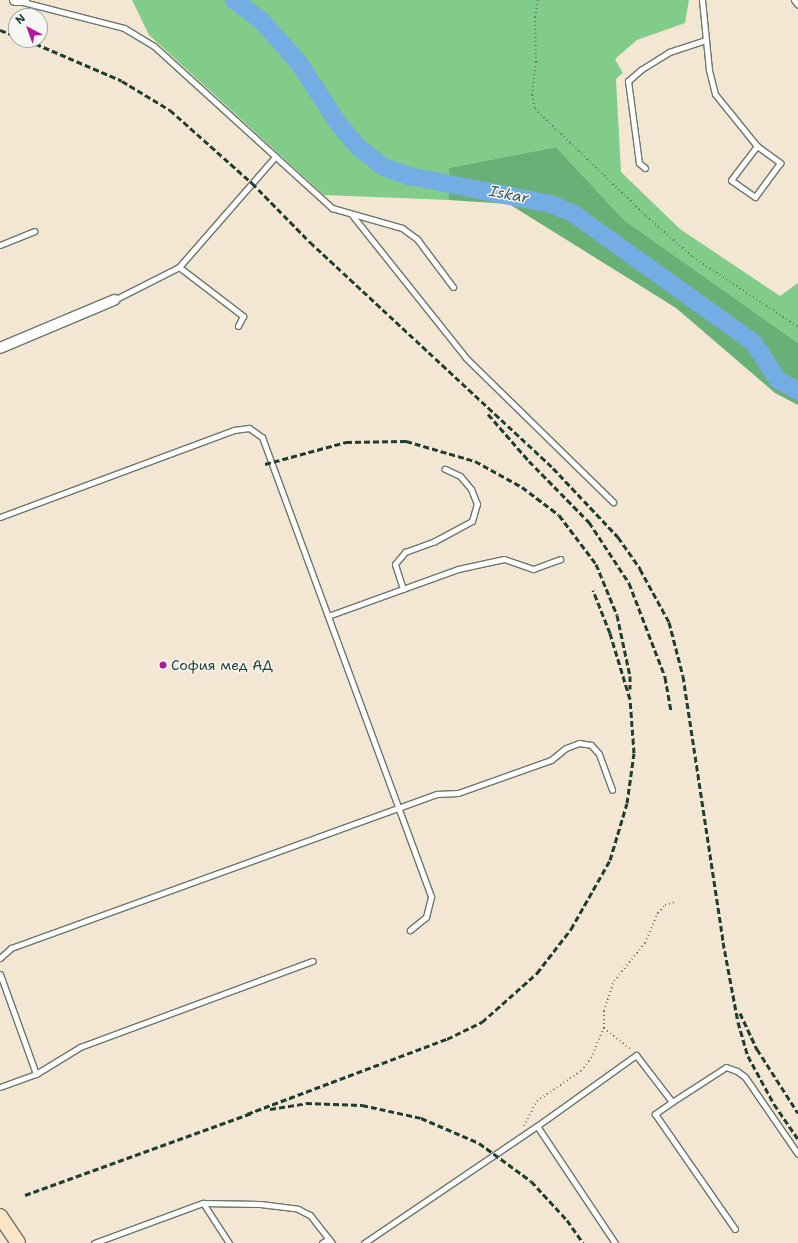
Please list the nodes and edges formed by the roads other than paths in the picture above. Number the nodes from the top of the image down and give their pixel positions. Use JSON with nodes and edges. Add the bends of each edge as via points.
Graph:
{"nodes":[{"id":1,"x":702,"y":0,"type":"edge"},
{"id":2,"x":794,"y":0,"type":"edge"},
{"id":3,"x":20,"y":1,"type":"edge"},
{"id":4,"x":798,"y":5,"type":"edge"},
{"id":5,"x":706,"y":40,"type":"junction"},
{"id":6,"x":756,"y":146,"type":"junction"},
{"id":7,"x":276,"y":156,"type":"junction"},
{"id":8,"x":645,"y":168,"type":"dead end"},
{"id":9,"x":351,"y":214,"type":"junction"},
{"id":10,"x":34,"y":231,"type":"dead end"},
{"id":11,"x":0,"y":245,"type":"edge"},
{"id":12,"x":179,"y":267,"type":"junction"},
{"id":13,"x":453,"y":287,"type":"dead end"},
{"id":14,"x":114,"y":300,"type":"joint"},
{"id":15,"x":238,"y":326,"type":"dead end"},
{"id":16,"x":0,"y":348,"type":"edge"},
{"id":17,"x":445,"y":469,"type":"dead end"},
{"id":18,"x":613,"y":502,"type":"dead end"},
{"id":19,"x":0,"y":517,"type":"edge"},
{"id":20,"x":560,"y":559,"type":"dead end"},
{"id":21,"x":403,"y":589,"type":"junction"},
{"id":22,"x":328,"y":616,"type":"junction"},
{"id":23,"x":612,"y":790,"type":"dead end"},
{"id":24,"x":399,"y":808,"type":"junction"},
{"id":25,"x":410,"y":930,"type":"dead end"},
{"id":26,"x":0,"y":958,"type":"edge"},
{"id":27,"x":313,"y":962,"type":"dead end"},
{"id":28,"x":0,"y":974,"type":"edge"},
{"id":29,"x":36,"y":1074,"type":"junction"},
{"id":30,"x":0,"y":1088,"type":"edge"},
{"id":31,"x":672,"y":1102,"type":"junction"},
{"id":32,"x":537,"y":1126,"type":"junction"},
{"id":33,"x":798,"y":1154,"type":"edge"},
{"id":34,"x":203,"y":1203,"type":"junction"},
{"id":35,"x":0,"y":1216,"type":"edge"},
{"id":36,"x":735,"y":1229,"type":"dead end"},
{"id":37,"x":331,"y":1241,"type":"edge"},
{"id":38,"x":18,"y":1243,"type":"edge"},
{"id":39,"x":94,"y":1243,"type":"edge"},
{"id":40,"x":229,"y":1243,"type":"edge"},
{"id":41,"x":322,"y":1243,"type":"edge"},
{"id":42,"x":364,"y":1243,"type":"edge"},
{"id":43,"x":615,"y":1243,"type":"edge"}],
"edges":[{"from":1,"to":5,"type":"lane"},
{"from":2,"to":4,"type":"lane"},
{"from":3,"to":7,"type":"lane","via":[[124,28],[154,46]]},
{"from":5,"to":6,"type":"lane","via":[[715,94]]},
{"from":5,"to":8,"type":"lane","via":[[669,52],[628,81],[639,163]]},
{"from":6,"to":6,"type":"lane","via":[[731,180],[755,197],[780,163]]},
{"from":7,"to":9,"type":"lane","via":[[332,208]]},
{"from":7,"to":12,"type":"lane"},
{"from":9,"to":13,"type":"lane","via":[[402,228],[417,239]]},
{"from":9,"to":18,"type":"lane","via":[[466,358]]},
{"from":10,"to":11,"type":"lane"},
{"from":12,"to":14,"type":"lane"},
{"from":12,"to":15,"type":"lane","via":[[243,316]]},
{"from":14,"to":16,"type":"street"},
{"from":17,"to":21,"type":"lane","via":[[460,476],[471,489],[477,504],[472,521],[433,542],[405,552],[395,564]]},
{"from":19,"to":22,"type":"lane","via":[[234,430],[250,428],[257,432],[266,444]]},
{"from":20,"to":21,"type":"lane","via":[[533,569],[504,559],[458,569]]},
{"from":21,"to":22,"type":"lane"},
{"from":22,"to":24,"type":"lane"},
{"from":23,"to":24,"type":"lane","via":[[599,754],[591,745],[579,743],[566,748],[551,760],[458,793],[437,794]]},
{"from":24,"to":25,"type":"lane","via":[[431,897],[426,917]]},
{"from":24,"to":26,"type":"lane","via":[[11,948]]},
{"from":27,"to":29,"type":"lane","via":[[80,1047]]},
{"from":28,"to":29,"type":"lane"},
{"from":29,"to":30,"type":"lane"},
{"from":31,"to":32,"type":"lane","via":[[636,1055]]},
{"from":31,"to":33,"type":"lane","via":[[726,1067],[731,1068],[745,1077]]},
{"from":31,"to":36,"type":"lane","via":[[654,1114]]},
{"from":32,"to":42,"type":"lane"},
{"from":32,"to":43,"type":"lane"},
{"from":34,"to":37,"type":"lane","via":[[260,1204],[298,1209],[310,1215]]},
{"from":34,"to":39,"type":"lane"},
{"from":34,"to":40,"type":"lane"},
{"from":35,"to":38,"type":"main road"},
{"from":37,"to":41,"type":"lane"}]}
